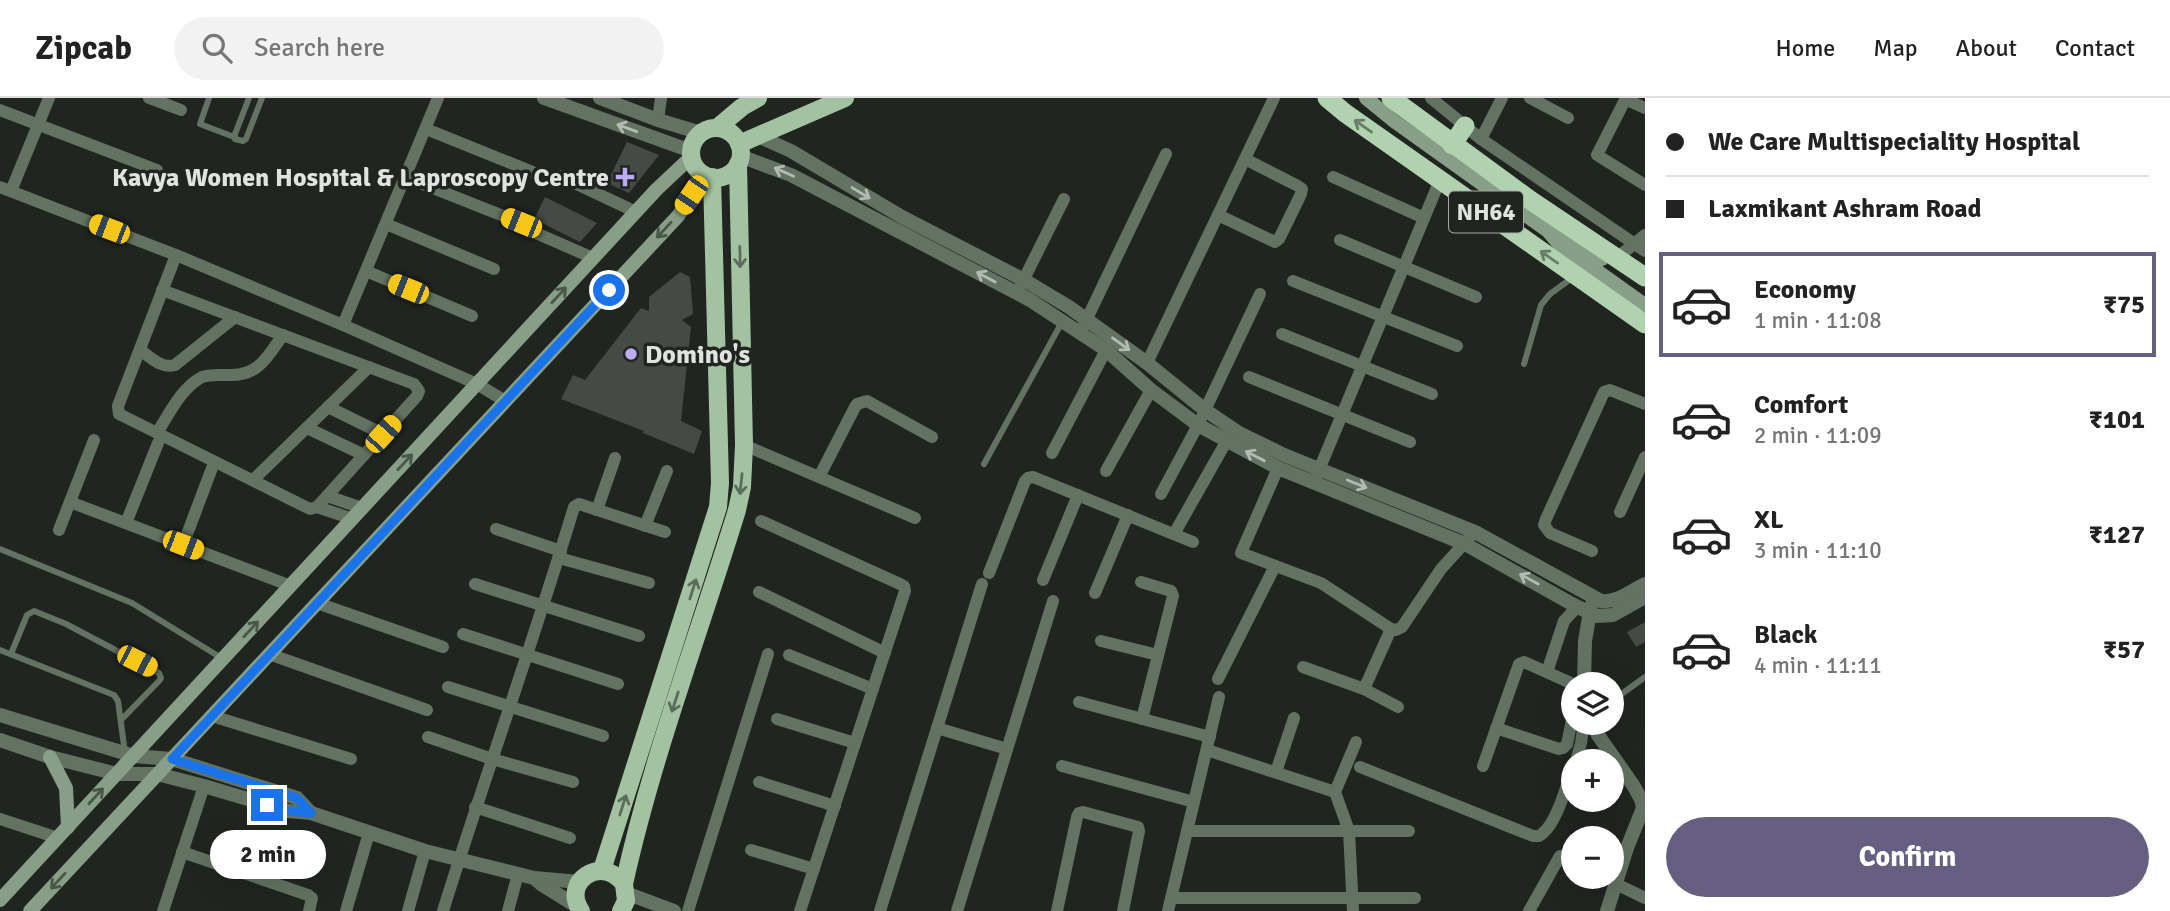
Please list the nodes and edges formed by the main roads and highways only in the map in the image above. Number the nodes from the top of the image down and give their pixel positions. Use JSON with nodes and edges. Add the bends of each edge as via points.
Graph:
{"nodes":[{"id":1,"x":758,"y":98,"type":"edge"},
{"id":2,"x":845,"y":98,"type":"edge"},
{"id":3,"x":1327,"y":98,"type":"edge"},
{"id":4,"x":1366,"y":98,"type":"edge"},
{"id":5,"x":1391,"y":98,"type":"edge"},
{"id":6,"x":1465,"y":126,"type":"road end"},
{"id":7,"x":709,"y":131,"type":"junction"},
{"id":8,"x":1452,"y":145,"type":"junction"},
{"id":9,"x":691,"y":154,"type":"junction"},
{"id":10,"x":739,"y":155,"type":"junction"},
{"id":11,"x":708,"y":176,"type":"junction"},
{"id":12,"x":1548,"y":231,"type":"junction"},
{"id":13,"x":1645,"y":277,"type":"edge"},
{"id":14,"x":1645,"y":287,"type":"edge"},
{"id":15,"x":1645,"y":305,"type":"edge"},
{"id":16,"x":1645,"y":324,"type":"edge"},
{"id":17,"x":50,"y":757,"type":"road end"},
{"id":18,"x":63,"y":832,"type":"junction"},
{"id":19,"x":602,"y":870,"type":"junction"},
{"id":20,"x":0,"y":900,"type":"edge"},
{"id":21,"x":625,"y":902,"type":"edge"},
{"id":22,"x":580,"y":909,"type":"edge"},
{"id":23,"x":30,"y":911,"type":"edge"}],
"edges":[{"from":1,"to":7,"type":"main road"},
{"from":2,"to":10,"type":"main road","via":[[758,136]]},
{"from":16,"to":3,"type":"highway","number":"NH64","one_way":true},
{"from":4,"to":12,"type":"main road"},
{"from":5,"to":8,"type":"highway","number":"NH64"},
{"from":6,"to":8,"type":"highway"},
{"from":7,"to":9,"type":"main road","via":[[696,138]]},
{"from":7,"to":10,"type":"main road","via":[[730,133]]},
{"from":8,"to":13,"type":"highway","number":"NH64"},
{"from":9,"to":11,"type":"main road","via":[[696,168]]},
{"from":18,"to":9,"type":"main road","one_way":true,"via":[[130,754]]},
{"from":10,"to":11,"type":"main road","via":[[727,175]]},
{"from":10,"to":21,"type":"main road","one_way":true,"via":[[742,487],[633,841]]},
{"from":19,"to":11,"type":"main road","one_way":true,"via":[[718,507]]},
{"from":11,"to":23,"type":"main road","one_way":true,"via":[[678,216]]},
{"from":12,"to":14,"type":"main road","via":[[1564,235]]},
{"from":12,"to":15,"type":"main road"},
{"from":17,"to":18,"type":"main road","via":[[66,788]]},
{"from":18,"to":20,"type":"main road"},
{"from":19,"to":21,"type":"main road","via":[[618,877]]},
{"from":19,"to":22,"type":"main road","via":[[580,882],[576,898]]}]}
